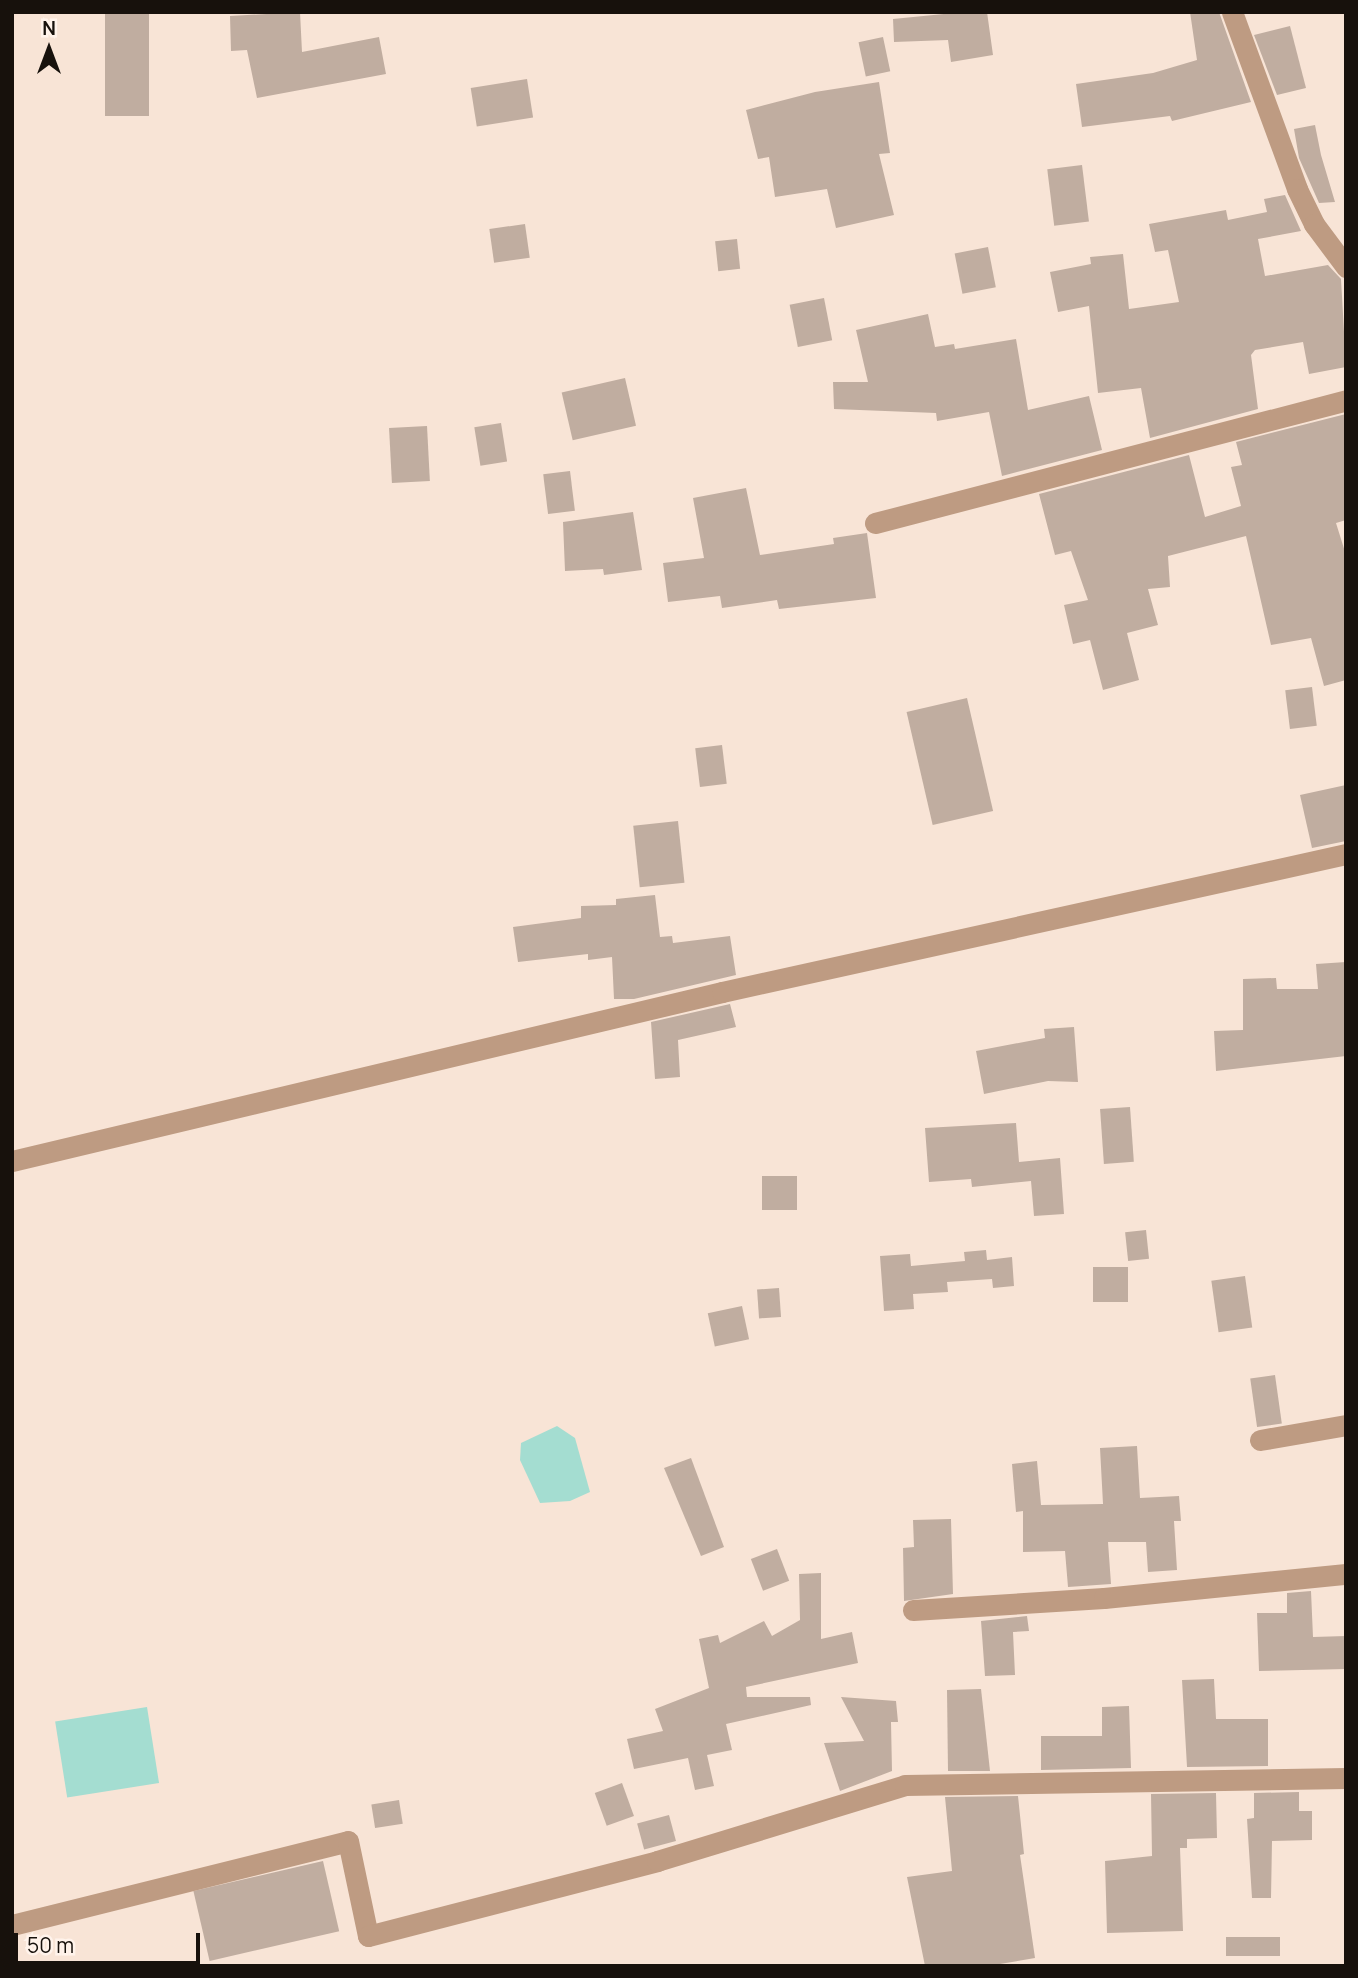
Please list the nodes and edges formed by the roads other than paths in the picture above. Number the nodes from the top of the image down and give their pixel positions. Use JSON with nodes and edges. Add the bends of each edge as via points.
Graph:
{"nodes":[{"id":1,"x":1232,"y":12,"type":"edge"},
{"id":2,"x":1346,"y":267,"type":"edge"},
{"id":3,"x":1346,"y":400,"type":"edge"},
{"id":4,"x":875,"y":523,"type":"dead end"},
{"id":5,"x":1346,"y":854,"type":"edge"},
{"id":6,"x":12,"y":1161,"type":"edge"},
{"id":7,"x":1346,"y":1425,"type":"edge"},
{"id":8,"x":1260,"y":1440,"type":"dead end"},
{"id":9,"x":1346,"y":1574,"type":"edge"},
{"id":10,"x":913,"y":1610,"type":"dead end"},
{"id":11,"x":1346,"y":1778,"type":"edge"},
{"id":12,"x":12,"y":1924,"type":"edge"}],
"edges":[{"from":1,"to":2,"type":"street","via":[[1297,189],[1314,225]]},
{"from":3,"to":4,"type":"street"},
{"from":5,"to":6,"type":"street","via":[[722,992]]},
{"from":7,"to":8,"type":"street"},
{"from":9,"to":10,"type":"street","via":[[1104,1598]]},
{"from":11,"to":12,"type":"street","via":[[905,1785],[657,1861],[368,1936],[348,1841]]}]}
